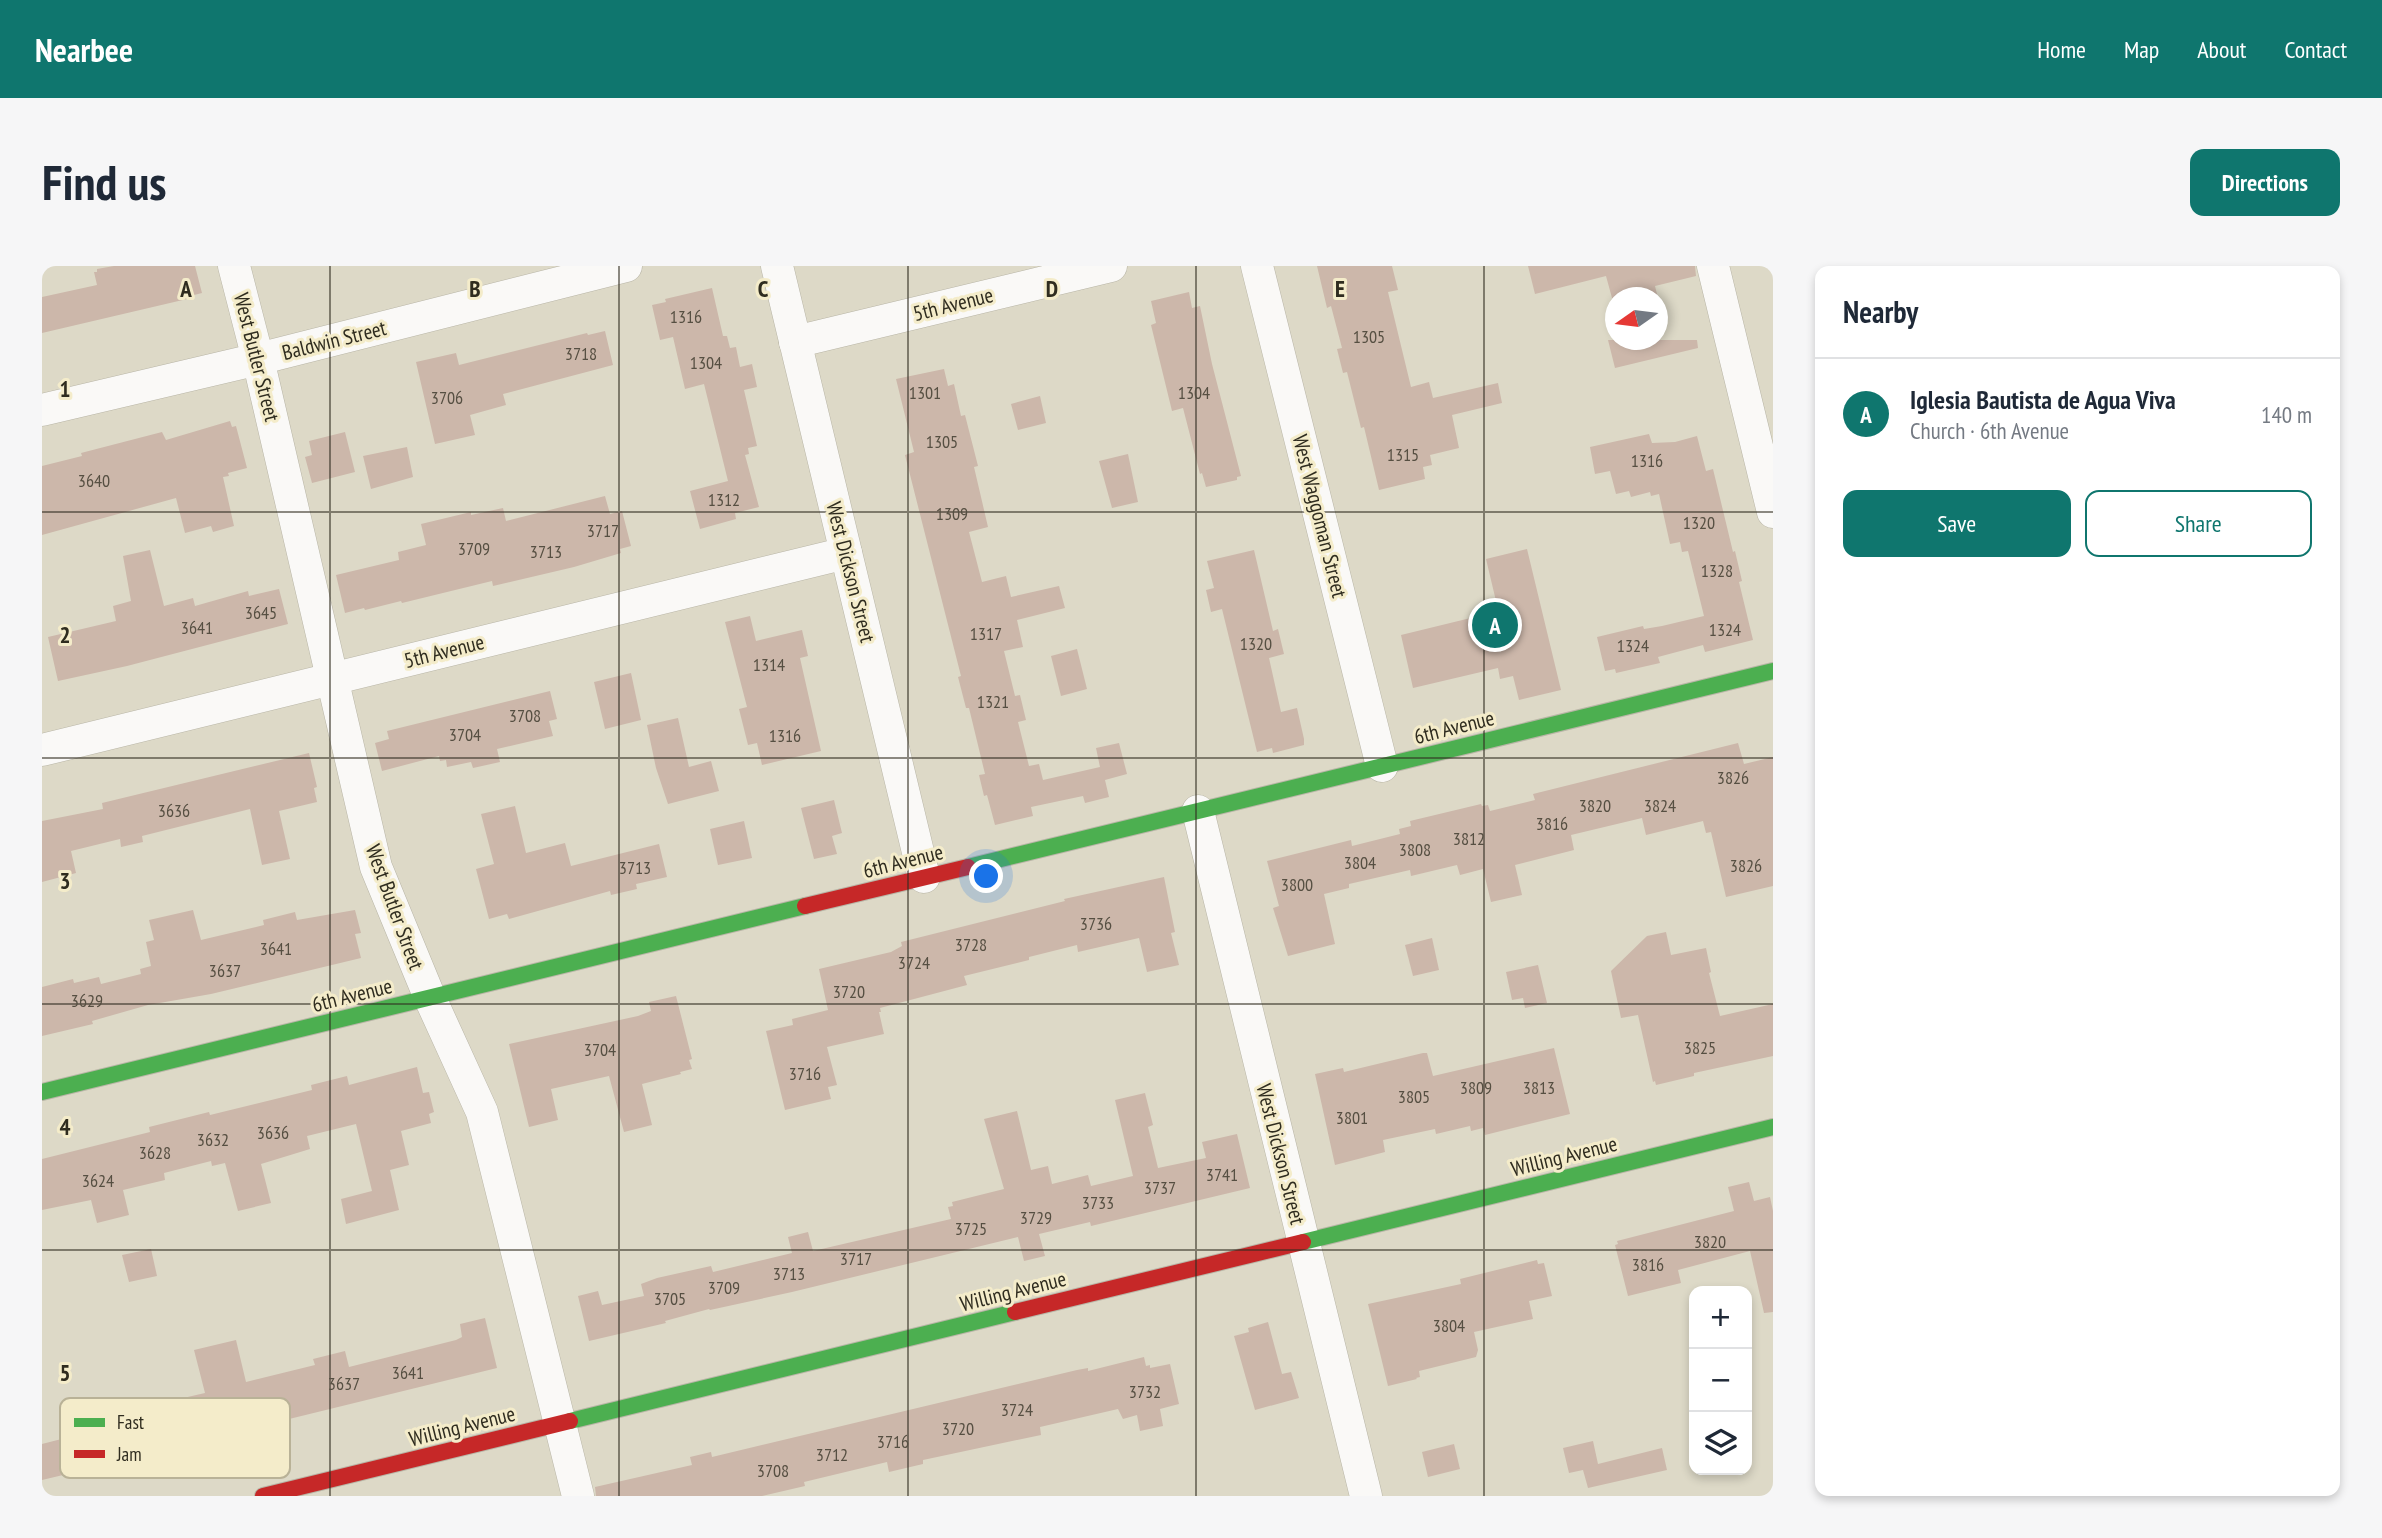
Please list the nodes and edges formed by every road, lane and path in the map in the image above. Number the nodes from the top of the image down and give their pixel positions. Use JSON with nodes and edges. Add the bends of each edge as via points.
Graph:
{"nodes":[{"id":1,"x":234,"y":266,"type":"edge"},
{"id":2,"x":625,"y":266,"type":"edge"},
{"id":3,"x":777,"y":266,"type":"edge"},
{"id":4,"x":1111,"y":266,"type":"edge"},
{"id":5,"x":1258,"y":266,"type":"edge"},
{"id":6,"x":1713,"y":266,"type":"edge"},
{"id":7,"x":795,"y":342,"type":"junction"},
{"id":8,"x":258,"y":359,"type":"junction"},
{"id":9,"x":42,"y":410,"type":"edge"},
{"id":10,"x":1773,"y":512,"type":"edge"},
{"id":11,"x":846,"y":553,"type":"junction"},
{"id":12,"x":1773,"y":671,"type":"edge"},
{"id":13,"x":331,"y":679,"type":"junction"},
{"id":14,"x":42,"y":750,"type":"edge"},
{"id":15,"x":1382,"y":766,"type":"junction"},
{"id":16,"x":1198,"y":811,"type":"junction"},
{"id":17,"x":924,"y":877,"type":"junction"},
{"id":18,"x":429,"y":998,"type":"junction"},
{"id":19,"x":42,"y":1092,"type":"edge"},
{"id":20,"x":1773,"y":1127,"type":"edge"},
{"id":21,"x":1303,"y":1242,"type":"junction"},
{"id":22,"x":560,"y":1423,"type":"junction"},
{"id":23,"x":263,"y":1496,"type":"edge"},
{"id":24,"x":578,"y":1496,"type":"edge"},
{"id":25,"x":1366,"y":1496,"type":"edge"}],
"edges":[{"from":1,"to":8,"type":"street","name":"West Butler Street"},
{"from":2,"to":8,"type":"street","name":"Baldwin Street"},
{"from":3,"to":7,"type":"street","name":"West Dickson Street"},
{"from":4,"to":7,"type":"street","name":"5th Avenue"},
{"from":5,"to":15,"type":"street","name":"West Waggoman Street"},
{"from":6,"to":10,"type":"street"},
{"from":7,"to":11,"type":"street","name":"West Dickson Street"},
{"from":8,"to":9,"type":"street","name":"Baldwin Street"},
{"from":8,"to":13,"type":"street","name":"West Butler Street"},
{"from":11,"to":13,"type":"street","name":"5th Avenue"},
{"from":11,"to":17,"type":"street","name":"West Dickson Street"},
{"from":12,"to":15,"type":"street","name":"6th Avenue"},
{"from":13,"to":14,"type":"street","name":"5th Avenue"},
{"from":13,"to":18,"type":"street","name":"West Butler Street","via":[[376,867]]},
{"from":15,"to":16,"type":"street","name":"6th Avenue"},
{"from":16,"to":17,"type":"street","name":"6th Avenue"},
{"from":16,"to":21,"type":"street","name":"West Dickson Street"},
{"from":17,"to":18,"type":"street","name":"6th Avenue"},
{"from":18,"to":19,"type":"street","name":"6th Avenue"},
{"from":18,"to":22,"type":"street","name":"West Butler Street","via":[[482,1112]]},
{"from":20,"to":21,"type":"street","name":"Willing Avenue"},
{"from":21,"to":22,"type":"street","name":"Willing Avenue"},
{"from":21,"to":25,"type":"street","name":"West Dickson Street"},
{"from":22,"to":23,"type":"street","name":"Willing Avenue"},
{"from":22,"to":24,"type":"street","name":"West Butler Street"}]}
